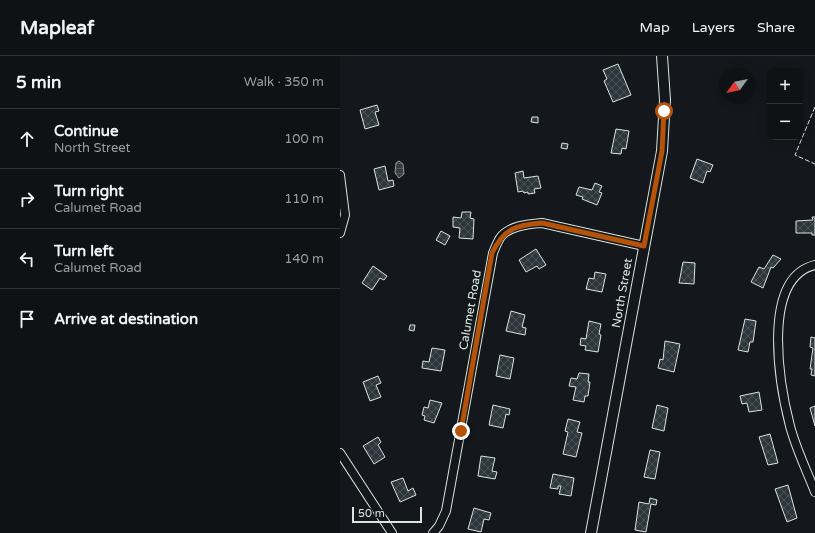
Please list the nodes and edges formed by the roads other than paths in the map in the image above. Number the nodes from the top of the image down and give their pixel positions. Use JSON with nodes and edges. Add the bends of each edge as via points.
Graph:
{"nodes":[{"id":1,"x":662,"y":56,"type":"edge"},
{"id":2,"x":340,"y":175,"type":"edge"},
{"id":3,"x":340,"y":233,"type":"edge"},
{"id":4,"x":644,"y":246,"type":"junction"},
{"id":5,"x":815,"y":265,"type":"edge"},
{"id":6,"x":340,"y":452,"type":"edge"},
{"id":7,"x":815,"y":492,"type":"edge"},
{"id":8,"x":392,"y":533,"type":"edge"},
{"id":9,"x":433,"y":533,"type":"edge"},
{"id":10,"x":591,"y":533,"type":"edge"}],
"edges":[{"from":1,"to":4,"type":"street","name":"North Street","via":[[665,100],[662,151]]},
{"from":2,"to":3,"type":"street","via":[[345,215]]},
{"from":4,"to":9,"type":"street","name":"Calumet Road","via":[[542,223],[527,224],[500,237],[492,253],[446,511]]},
{"from":4,"to":10,"type":"street","name":"North Street"},
{"from":5,"to":7,"type":"street","via":[[798,274],[788,286],[782,301],[778,336],[780,380],[791,427]]},
{"from":6,"to":8,"type":"street"}]}
